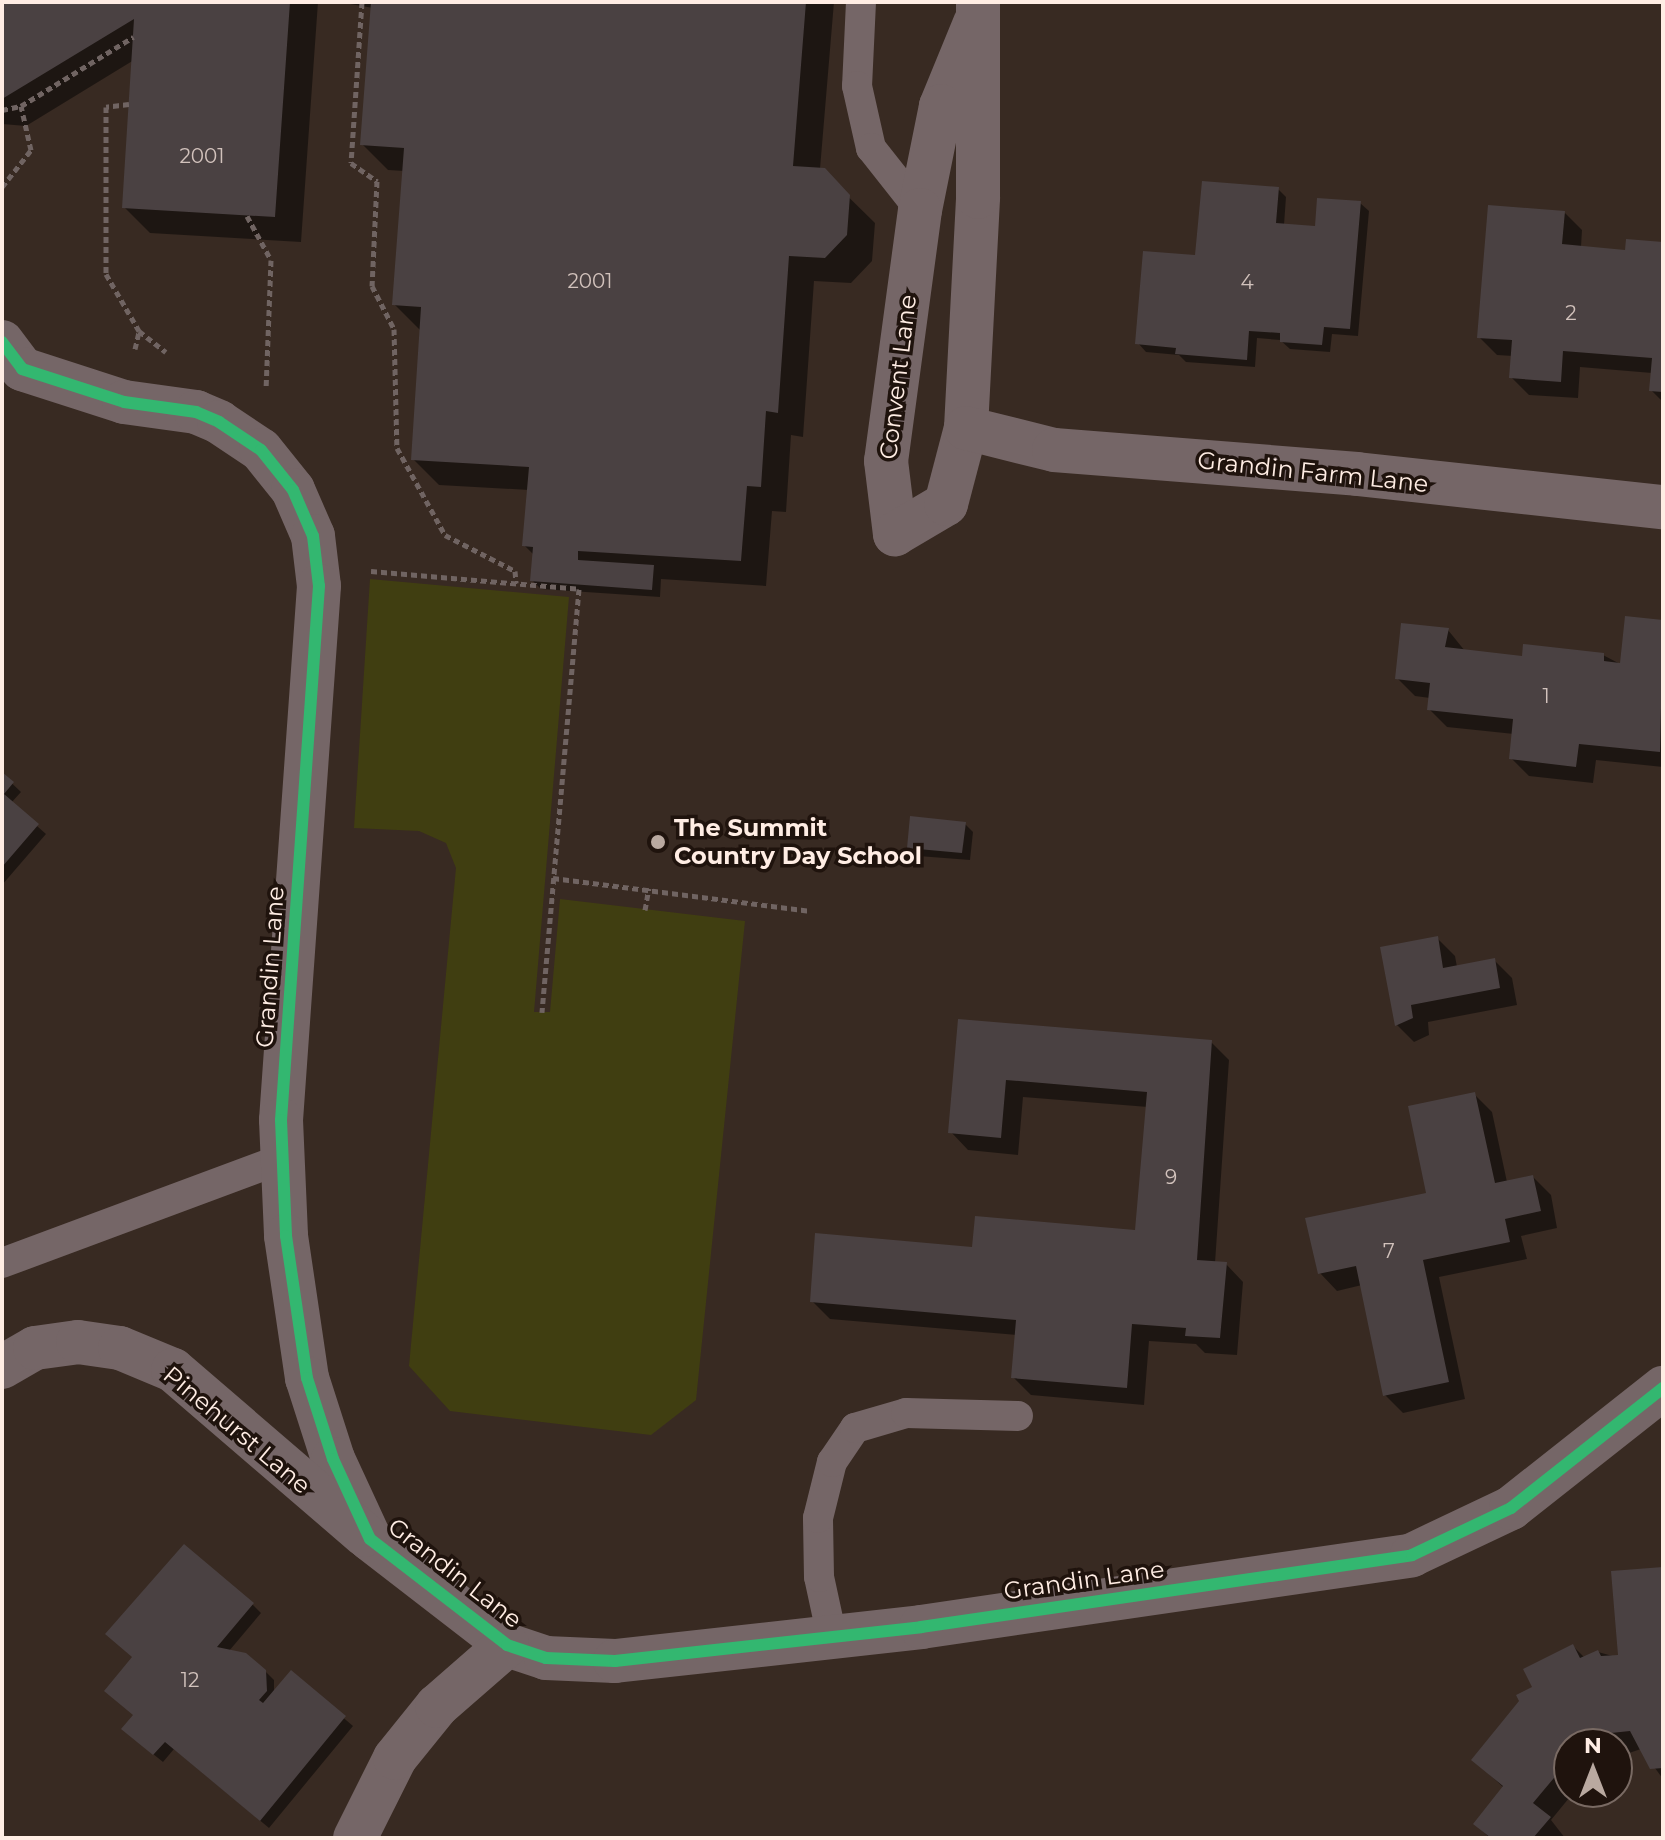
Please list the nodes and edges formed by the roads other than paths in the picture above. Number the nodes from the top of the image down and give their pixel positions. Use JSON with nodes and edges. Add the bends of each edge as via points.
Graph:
{"nodes":[{"id":1,"x":861,"y":2,"type":"edge"},
{"id":2,"x":976,"y":12,"type":"edge"},
{"id":3,"x":920,"y":210,"type":"junction"},
{"id":4,"x":2,"y":342,"type":"edge"},
{"id":5,"x":966,"y":428,"type":"junction"},
{"id":6,"x":1663,"y":507,"type":"edge"},
{"id":7,"x":282,"y":1159,"type":"junction"},
{"id":8,"x":2,"y":1263,"type":"edge"},
{"id":9,"x":2,"y":1367,"type":"edge"},
{"id":10,"x":1663,"y":1388,"type":"edge"},
{"id":11,"x":1018,"y":1416,"type":"dead end"},
{"id":12,"x":370,"y":1539,"type":"junction"},
{"id":13,"x":832,"y":1637,"type":"junction"},
{"id":14,"x":507,"y":1645,"type":"junction"},
{"id":15,"x":355,"y":1838,"type":"edge"}],
"edges":[{"from":1,"to":3,"type":"lane","via":[[857,86],[871,148]]},
{"from":2,"to":3,"type":"street","name":"Convent Lane","via":[[941,106]]},
{"from":2,"to":5,"type":"street","name":"Convent Lane","via":[[978,197]]},
{"from":3,"to":5,"type":"street","name":"Convent Lane","via":[[886,461],[895,534],[946,504]]},
{"from":4,"to":7,"type":"street","name":"Grandin Lane","via":[[22,369],[124,402],[196,412],[219,422],[261,450],[293,490],[313,536],[319,586]]},
{"from":5,"to":6,"type":"street","name":"Grandin Farm Lane","via":[[1054,450],[1357,474]]},
{"from":7,"to":8,"type":"lane"},
{"from":7,"to":12,"type":"street","name":"Grandin Lane","via":[[286,1236],[307,1378],[333,1459]]},
{"from":9,"to":12,"type":"street","name":"Pinehurst Lane","via":[[35,1348],[78,1342],[120,1348],[173,1370]]},
{"from":10,"to":13,"type":"street","name":"Grandin Lane","via":[[1511,1508],[1412,1555]]},
{"from":11,"to":13,"type":"lane","via":[[906,1413],[855,1428],[832,1462],[818,1518],[819,1577]]},
{"from":12,"to":14,"type":"street","name":"Grandin Lane"},
{"from":13,"to":14,"type":"street","name":"Grandin Lane","via":[[615,1661],[546,1658]]},
{"from":14,"to":15,"type":"street","via":[[437,1706],[395,1758]]}]}
